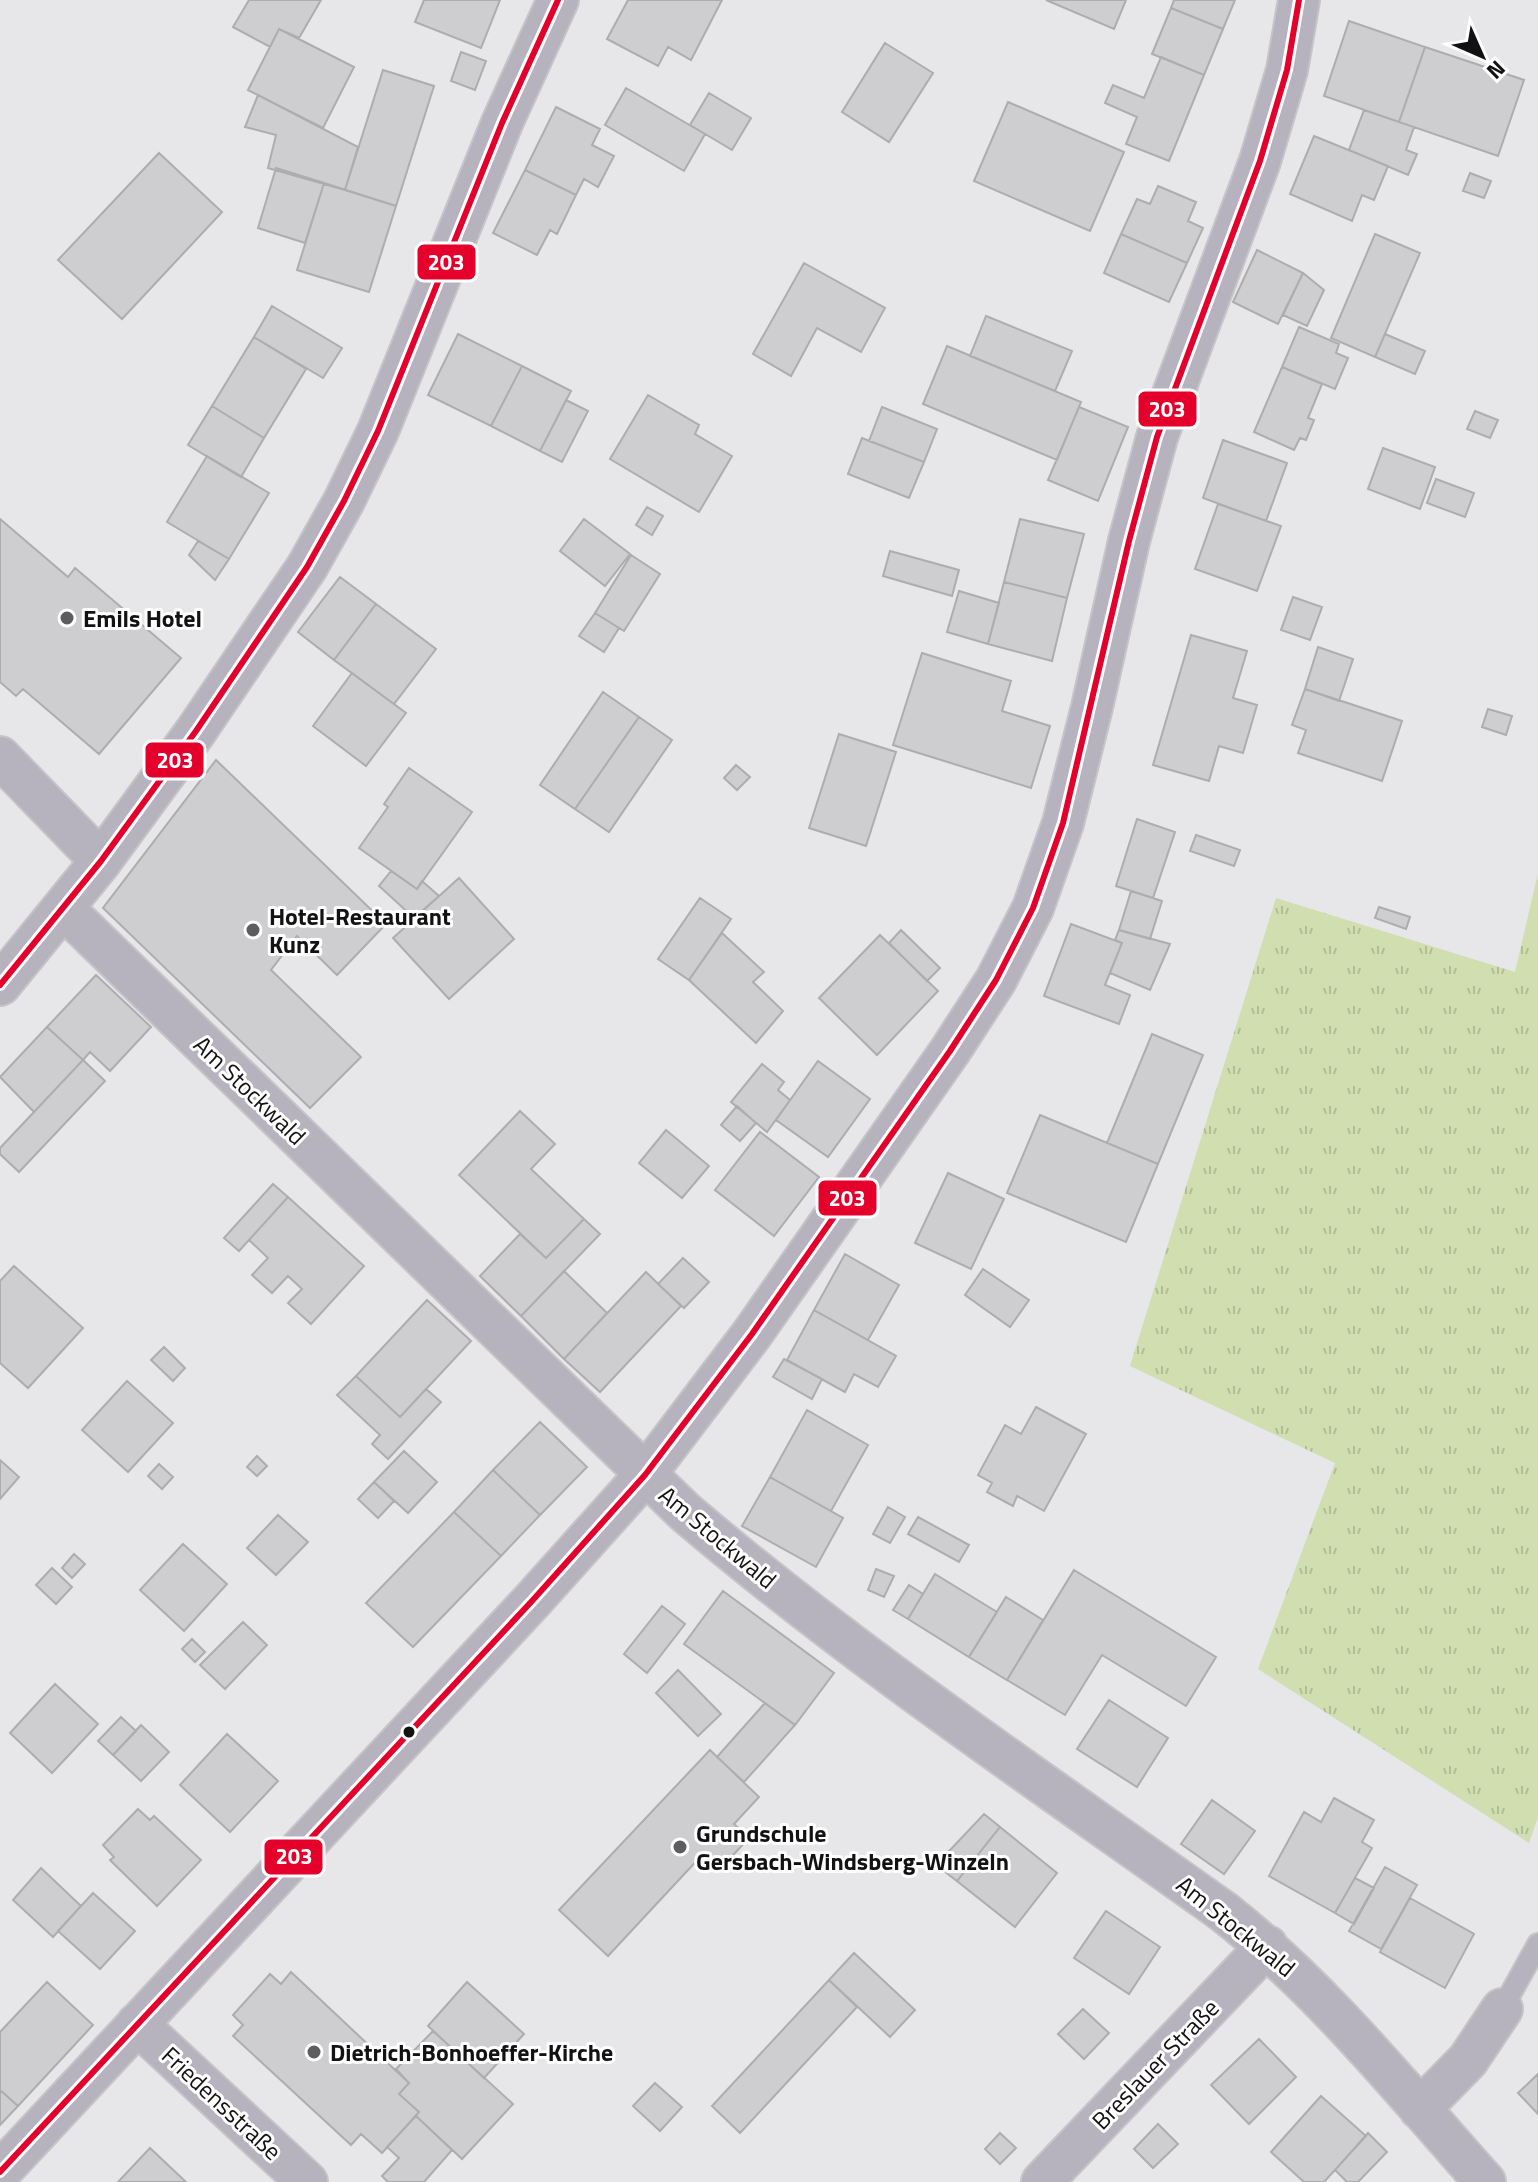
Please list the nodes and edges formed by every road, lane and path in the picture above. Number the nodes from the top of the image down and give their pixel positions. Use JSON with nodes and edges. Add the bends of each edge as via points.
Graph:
{"nodes":[{"id":1,"x":558,"y":0,"type":"edge"},
{"id":2,"x":1299,"y":0,"type":"edge"},
{"id":3,"x":0,"y":757,"type":"edge"},
{"id":4,"x":101,"y":861,"type":"junction"},
{"id":5,"x":64,"y":909,"type":"junction"},
{"id":6,"x":0,"y":985,"type":"edge"},
{"id":7,"x":645,"y":1475,"type":"junction"},
{"id":8,"x":1538,"y":1944,"type":"edge"},
{"id":9,"x":1267,"y":1946,"type":"junction"},
{"id":10,"x":1502,"y":2009,"type":"joint"},
{"id":11,"x":137,"y":2024,"type":"junction"},
{"id":12,"x":1420,"y":2109,"type":"junction"},
{"id":13,"x":0,"y":2172,"type":"edge"},
{"id":14,"x":307,"y":2182,"type":"edge"},
{"id":15,"x":1042,"y":2182,"type":"edge"},
{"id":16,"x":1485,"y":2182,"type":"edge"}],
"edges":[{"from":1,"to":4,"type":"street","via":[[344,501],[307,567]]},
{"from":2,"to":7,"type":"street","via":[[1287,70],[1260,161],[1157,437],[1063,823],[1033,908],[996,980],[950,1051],[752,1334]]},
{"from":3,"to":4,"type":"street"},
{"from":4,"to":5,"type":"street"},
{"from":5,"to":6,"type":"street"},
{"from":5,"to":7,"type":"street","name":"Am Stockwald"},
{"from":7,"to":9,"type":"street","name":"Am Stockwald","via":[[743,1561],[840,1635]]},
{"from":7,"to":11,"type":"street"},
{"from":8,"to":10,"type":"lane"},
{"from":9,"to":12,"type":"street","name":"Am Stockwald"},
{"from":9,"to":15,"type":"street","name":"Breslauer Straße"},
{"from":10,"to":12,"type":"street","via":[[1468,2060]]},
{"from":11,"to":13,"type":"street"},
{"from":11,"to":14,"type":"street","name":"Friedensstraße"},
{"from":12,"to":16,"type":"street","name":"Am Stockwald"}]}
